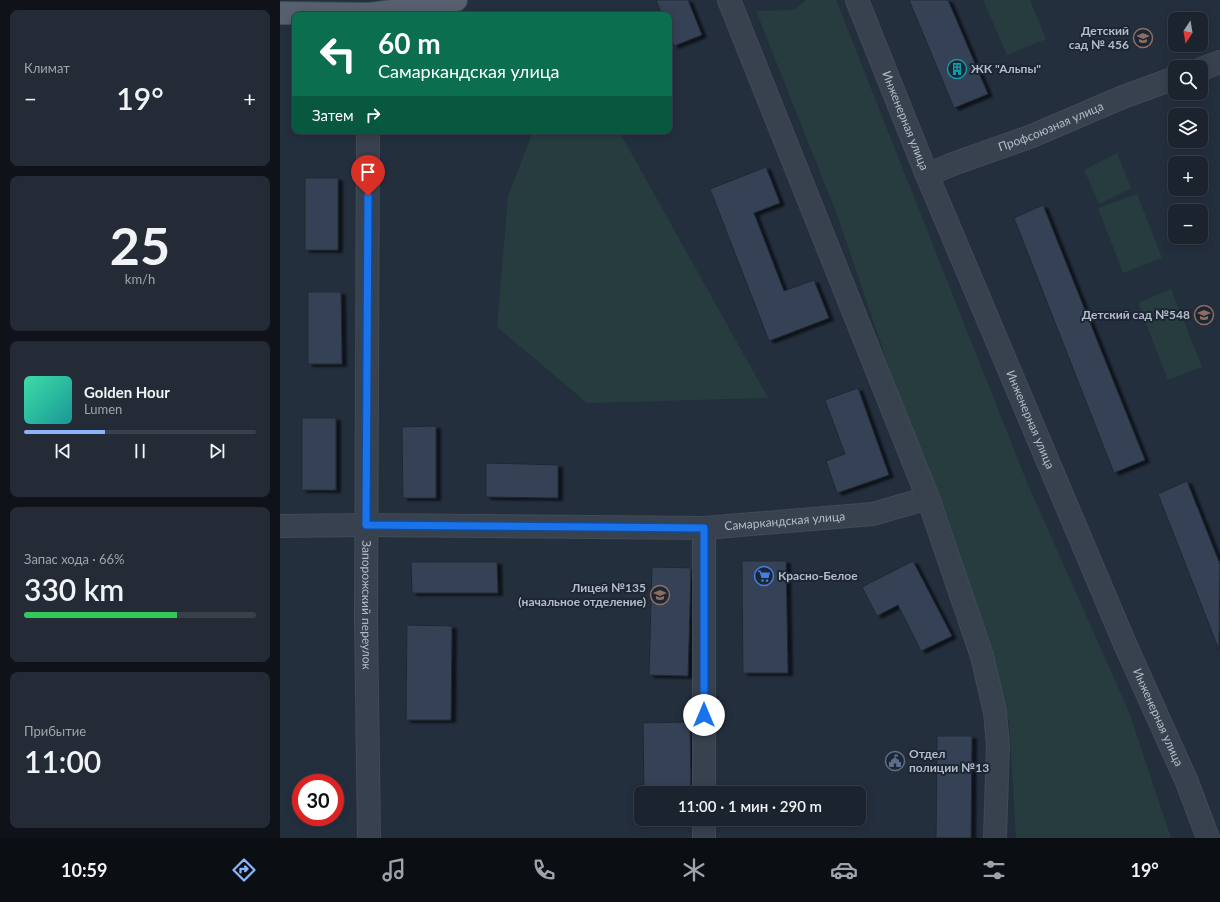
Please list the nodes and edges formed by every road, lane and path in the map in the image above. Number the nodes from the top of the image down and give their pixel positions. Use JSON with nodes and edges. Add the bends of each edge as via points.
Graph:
{"nodes":[{"id":1,"x":456,"y":0,"type":"edge"},
{"id":2,"x":729,"y":0,"type":"edge"},
{"id":3,"x":857,"y":0,"type":"edge"},
{"id":4,"x":390,"y":12,"type":"edge"},
{"id":5,"x":280,"y":13,"type":"edge"},
{"id":6,"x":292,"y":13,"type":"edge"},
{"id":7,"x":1220,"y":62,"type":"edge"},
{"id":8,"x":1208,"y":66,"type":"edge"},
{"id":9,"x":1168,"y":81,"type":"edge"},
{"id":10,"x":368,"y":134,"type":"edge"},
{"id":11,"x":927,"y":175,"type":"junction"},
{"id":12,"x":928,"y":498,"type":"junction"},
{"id":13,"x":366,"y":525,"type":"junction"},
{"id":14,"x":280,"y":526,"type":"edge"},
{"id":15,"x":704,"y":528,"type":"junction"},
{"id":16,"x":704,"y":786,"type":"edge"},
{"id":17,"x":704,"y":826,"type":"edge"},
{"id":18,"x":369,"y":838,"type":"edge"},
{"id":19,"x":704,"y":838,"type":"edge"},
{"id":20,"x":995,"y":838,"type":"edge"},
{"id":21,"x":1208,"y":838,"type":"edge"}],
"edges":[{"from":1,"to":4,"type":"main road"},
{"from":2,"to":12,"type":"street"},
{"from":3,"to":11,"type":"street","name":"Инженерная улица"},
{"from":5,"to":6,"type":"main road"},
{"from":7,"to":8,"type":"street"},
{"from":9,"to":11,"type":"street","name":"Профсоюзная улица"},
{"from":10,"to":13,"type":"street","name":"Запорожский переулок"},
{"from":11,"to":21,"type":"street","name":"Инженерная улица","via":[[1125,644],[1187,782]]},
{"from":12,"to":15,"type":"street","name":"Самаркандская улица","via":[[873,514]]},
{"from":12,"to":20,"type":"street","via":[[982,656],[996,712],[998,745]]},
{"from":13,"to":14,"type":"street","name":"Самаркандская улица"},
{"from":13,"to":15,"type":"street","name":"Самаркандская улица"},
{"from":13,"to":18,"type":"street","name":"Запорожский переулок"},
{"from":15,"to":16,"type":"street"},
{"from":17,"to":19,"type":"street"}]}
